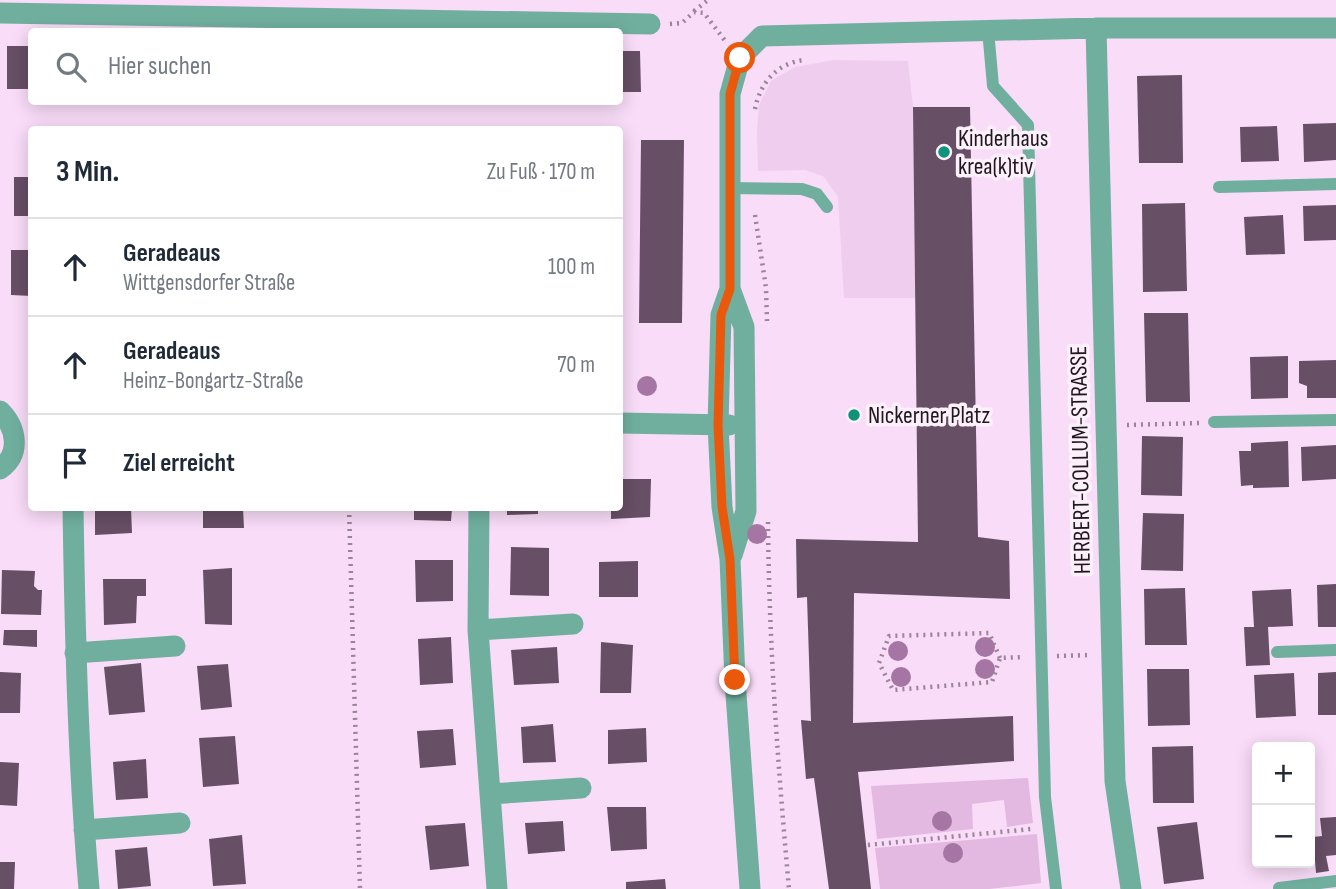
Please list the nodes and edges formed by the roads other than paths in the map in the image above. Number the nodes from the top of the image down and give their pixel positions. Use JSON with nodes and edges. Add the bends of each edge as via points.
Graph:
{"nodes":[{"id":1,"x":0,"y":13,"type":"edge"},
{"id":2,"x":650,"y":24,"type":"road end"},
{"id":3,"x":1096,"y":28,"type":"junction"},
{"id":4,"x":1336,"y":28,"type":"edge"},
{"id":5,"x":988,"y":30,"type":"junction"},
{"id":6,"x":1336,"y":184,"type":"edge"},
{"id":7,"x":1219,"y":187,"type":"dead end"},
{"id":8,"x":740,"y":188,"type":"junction"},
{"id":9,"x":827,"y":207,"type":"dead end"},
{"id":10,"x":730,"y":289,"type":"junction"},
{"id":11,"x":0,"y":411,"type":"edge"},
{"id":12,"x":1336,"y":420,"type":"edge"},
{"id":13,"x":1214,"y":422,"type":"road end"},
{"id":14,"x":623,"y":423,"type":"edge"},
{"id":15,"x":718,"y":425,"type":"junction"},
{"id":16,"x":745,"y":425,"type":"junction"},
{"id":17,"x":23,"y":436,"type":"edge"},
{"id":18,"x":0,"y":469,"type":"edge"},
{"id":19,"x":73,"y":511,"type":"edge"},
{"id":20,"x":479,"y":511,"type":"edge"},
{"id":21,"x":730,"y":559,"type":"junction"},
{"id":22,"x":573,"y":624,"type":"dead end"},
{"id":23,"x":478,"y":630,"type":"junction"},
{"id":24,"x":175,"y":646,"type":"dead end"},
{"id":25,"x":1336,"y":650,"type":"edge"},
{"id":26,"x":1278,"y":652,"type":"dead end"},
{"id":27,"x":75,"y":653,"type":"junction"},
{"id":28,"x":582,"y":788,"type":"dead end"},
{"id":29,"x":490,"y":794,"type":"junction"},
{"id":30,"x":180,"y":822,"type":"dead end"},
{"id":31,"x":84,"y":830,"type":"junction"},
{"id":32,"x":1336,"y":881,"type":"edge"},
{"id":33,"x":1279,"y":888,"type":"edge"},
{"id":34,"x":89,"y":889,"type":"edge"},
{"id":35,"x":497,"y":889,"type":"edge"},
{"id":36,"x":750,"y":889,"type":"edge"},
{"id":37,"x":1056,"y":889,"type":"edge"},
{"id":38,"x":1131,"y":889,"type":"edge"}],
"edges":[{"from":1,"to":2,"type":"street"},
{"from":3,"to":4,"type":"street"},
{"from":3,"to":5,"type":"street"},
{"from":3,"to":38,"type":"street","name":"HERBERT-COLLUM-STRASSE","via":[[1115,781]]},
{"from":5,"to":8,"type":"street","via":[[762,36],[740,58],[730,94]]},
{"from":5,"to":37,"type":"lane","via":[[993,86],[1028,125],[1045,797]]},
{"from":6,"to":7,"type":"lane"},
{"from":8,"to":9,"type":"lane","via":[[802,189],[817,194]]},
{"from":8,"to":10,"type":"street"},
{"from":10,"to":15,"type":"street","via":[[721,315]]},
{"from":10,"to":16,"type":"street","via":[[744,327]]},
{"from":11,"to":17,"type":"street"},
{"from":12,"to":13,"type":"lane"},
{"from":14,"to":15,"type":"street"},
{"from":15,"to":16,"type":"street"},
{"from":15,"to":21,"type":"street"},
{"from":16,"to":21,"type":"street","via":[[746,511]]},
{"from":17,"to":18,"type":"street","via":[[8,464]]},
{"from":19,"to":27,"type":"street"},
{"from":20,"to":23,"type":"street"},
{"from":21,"to":36,"type":"street"},
{"from":22,"to":23,"type":"street"},
{"from":23,"to":29,"type":"street"},
{"from":24,"to":27,"type":"street"},
{"from":25,"to":26,"type":"lane"},
{"from":27,"to":31,"type":"street"},
{"from":28,"to":29,"type":"street"},
{"from":29,"to":35,"type":"street"},
{"from":30,"to":31,"type":"street"},
{"from":31,"to":34,"type":"street"},
{"from":32,"to":33,"type":"lane"}]}
